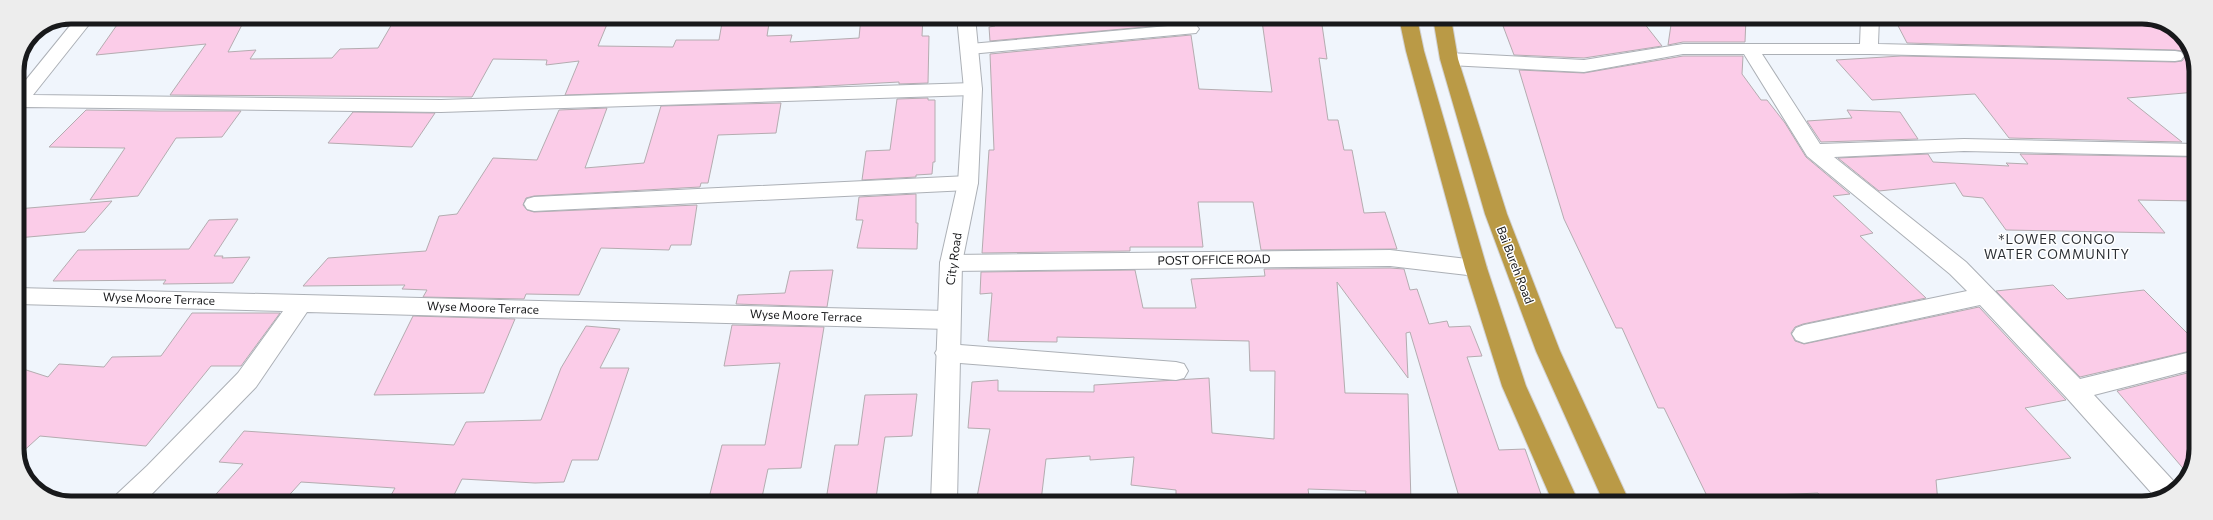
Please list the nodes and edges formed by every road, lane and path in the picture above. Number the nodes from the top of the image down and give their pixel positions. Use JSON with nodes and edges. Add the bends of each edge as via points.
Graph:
{"nodes":[{"id":1,"x":80,"y":24,"type":"edge"},
{"id":2,"x":967,"y":24,"type":"edge"},
{"id":3,"x":1409,"y":24,"type":"edge"},
{"id":4,"x":1443,"y":24,"type":"edge"},
{"id":5,"x":1870,"y":24,"type":"edge"},
{"id":6,"x":1190,"y":29,"type":"dead end"},
{"id":7,"x":970,"y":49,"type":"junction"},
{"id":8,"x":1869,"y":49,"type":"junction"},
{"id":9,"x":1750,"y":50,"type":"junction"},
{"id":10,"x":2175,"y":56,"type":"dead end"},
{"id":11,"x":1449,"y":59,"type":"junction"},
{"id":12,"x":973,"y":90,"type":"junction"},
{"id":13,"x":24,"y":95,"type":"edge"},
{"id":14,"x":24,"y":103,"type":"edge"},
{"id":15,"x":2189,"y":150,"type":"edge"},
{"id":16,"x":1814,"y":151,"type":"junction"},
{"id":17,"x":968,"y":183,"type":"junction"},
{"id":18,"x":534,"y":204,"type":"dead end"},
{"id":19,"x":951,"y":263,"type":"junction"},
{"id":20,"x":1476,"y":268,"type":"junction"},
{"id":21,"x":24,"y":296,"type":"edge"},
{"id":22,"x":1985,"y":296,"type":"junction"},
{"id":23,"x":302,"y":303,"type":"junction"},
{"id":24,"x":948,"y":320,"type":"junction"},
{"id":25,"x":1804,"y":334,"type":"dead end"},
{"id":26,"x":948,"y":354,"type":"junction"},
{"id":27,"x":2189,"y":362,"type":"edge"},
{"id":28,"x":1176,"y":371,"type":"dead end"},
{"id":29,"x":2075,"y":390,"type":"junction"},
{"id":30,"x":2165,"y":490,"type":"edge"},
{"id":31,"x":132,"y":496,"type":"edge"},
{"id":32,"x":944,"y":496,"type":"edge"},
{"id":33,"x":1563,"y":496,"type":"edge"},
{"id":34,"x":1614,"y":496,"type":"edge"}],
"edges":[{"from":1,"to":13,"type":"street"},
{"from":2,"to":7,"type":"street","name":"City Road"},
{"from":3,"to":20,"type":"highway"},
{"from":4,"to":11,"type":"highway","name":"Bai Bureh Road"},
{"from":5,"to":8,"type":"street"},
{"from":6,"to":7,"type":"street"},
{"from":7,"to":12,"type":"street","name":"City Road"},
{"from":8,"to":9,"type":"street"},
{"from":8,"to":10,"type":"street"},
{"from":9,"to":11,"type":"street","via":[[1683,50],[1584,66]]},
{"from":9,"to":16,"type":"street"},
{"from":11,"to":34,"type":"highway","name":"Bai Bureh Road","via":[[1496,214],[1548,350]]},
{"from":12,"to":14,"type":"street","via":[[441,106]]},
{"from":12,"to":17,"type":"street","name":"City Road"},
{"from":15,"to":16,"type":"street","via":[[1964,145]]},
{"from":16,"to":22,"type":"street","via":[[1958,268]]},
{"from":17,"to":18,"type":"street"},
{"from":17,"to":19,"type":"street","name":"City Road"},
{"from":19,"to":20,"type":"street","name":"POST OFFICE ROAD","via":[[1390,258]]},
{"from":19,"to":24,"type":"street","name":"City Road"},
{"from":20,"to":33,"type":"highway","via":[[1514,386]]},
{"from":21,"to":23,"type":"street","name":"Wyse Moore Terrace"},
{"from":22,"to":25,"type":"street"},
{"from":22,"to":29,"type":"street"},
{"from":23,"to":24,"type":"street","name":"Wyse Moore Terrace"},
{"from":23,"to":31,"type":"street","via":[[247,380]]},
{"from":24,"to":26,"type":"street","name":"City Road"},
{"from":26,"to":28,"type":"street"},
{"from":26,"to":32,"type":"street","name":"City Road"},
{"from":27,"to":29,"type":"street"},
{"from":29,"to":30,"type":"street"}]}
